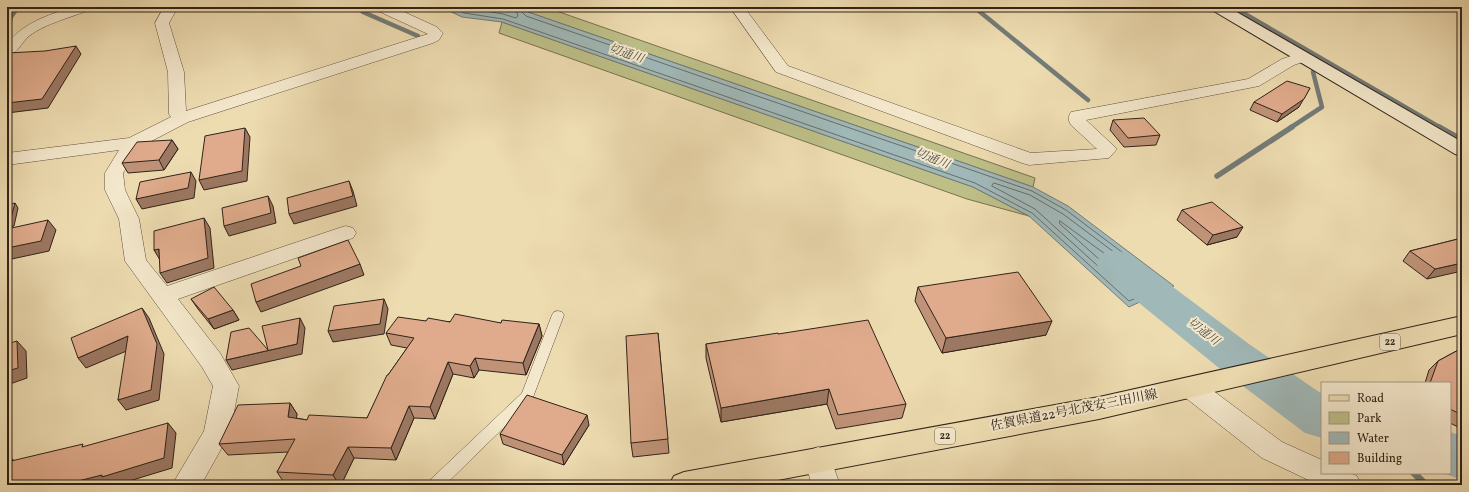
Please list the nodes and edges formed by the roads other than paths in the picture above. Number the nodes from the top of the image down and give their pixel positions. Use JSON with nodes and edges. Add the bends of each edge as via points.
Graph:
{"nodes":[{"id":1,"x":84,"y":7,"type":"edge"},
{"id":2,"x":171,"y":7,"type":"edge"},
{"id":3,"x":381,"y":7,"type":"edge"},
{"id":4,"x":737,"y":7,"type":"edge"},
{"id":5,"x":1217,"y":7,"type":"edge"},
{"id":6,"x":7,"y":52,"type":"edge"},
{"id":7,"x":1303,"y":57,"type":"junction"},
{"id":8,"x":182,"y":118,"type":"junction"},
{"id":9,"x":133,"y":143,"type":"junction"},
{"id":10,"x":1462,"y":150,"type":"edge"},
{"id":11,"x":7,"y":159,"type":"edge"},
{"id":12,"x":346,"y":233,"type":"dead end"},
{"id":13,"x":162,"y":296,"type":"junction"},
{"id":14,"x":558,"y":316,"type":"dead end"},
{"id":15,"x":1462,"y":326,"type":"edge"},
{"id":16,"x":1198,"y":386,"type":"junction"},
{"id":17,"x":818,"y":459,"type":"junction"},
{"id":18,"x":1321,"y":473,"type":"edge"},
{"id":19,"x":1323,"y":474,"type":"edge"},
{"id":20,"x":186,"y":485,"type":"edge"},
{"id":21,"x":435,"y":485,"type":"edge"},
{"id":22,"x":684,"y":485,"type":"edge"},
{"id":23,"x":826,"y":485,"type":"edge"},
{"id":24,"x":1347,"y":485,"type":"edge"}],
"edges":[{"from":1,"to":6,"type":"street","via":[[33,27]]},
{"from":2,"to":8,"type":"street","via":[[162,23],[176,72],[178,114]]},
{"from":3,"to":8,"type":"street","via":[[432,30],[436,33],[434,37]]},
{"from":4,"to":7,"type":"street","via":[[782,69],[1029,159],[1103,154],[1108,149],[1077,121],[1077,116],[1252,83],[1288,62]]},
{"from":5,"to":7,"type":"street"},
{"from":7,"to":10,"type":"street"},
{"from":8,"to":9,"type":"street"},
{"from":9,"to":11,"type":"street"},
{"from":9,"to":13,"type":"street","via":[[114,173],[115,190],[129,219],[136,261]]},
{"from":12,"to":13,"type":"street"},
{"from":13,"to":20,"type":"street","via":[[211,360],[226,386],[217,433]]},
{"from":14,"to":21,"type":"lane","via":[[527,396]]},
{"from":15,"to":16,"type":"main road","name":"佐賀県道22号北茂安三田川線","number":"22"},
{"from":16,"to":17,"type":"main road","name":"佐賀県道22号北茂安三田川線","number":"22","via":[[1091,409]]},
{"from":16,"to":18,"type":"street","via":[[1272,450]]},
{"from":17,"to":22,"type":"main road","name":"佐賀県道22号北茂安三田川線","number":"22"},
{"from":17,"to":23,"type":"street"},
{"from":19,"to":24,"type":"street"}]}
